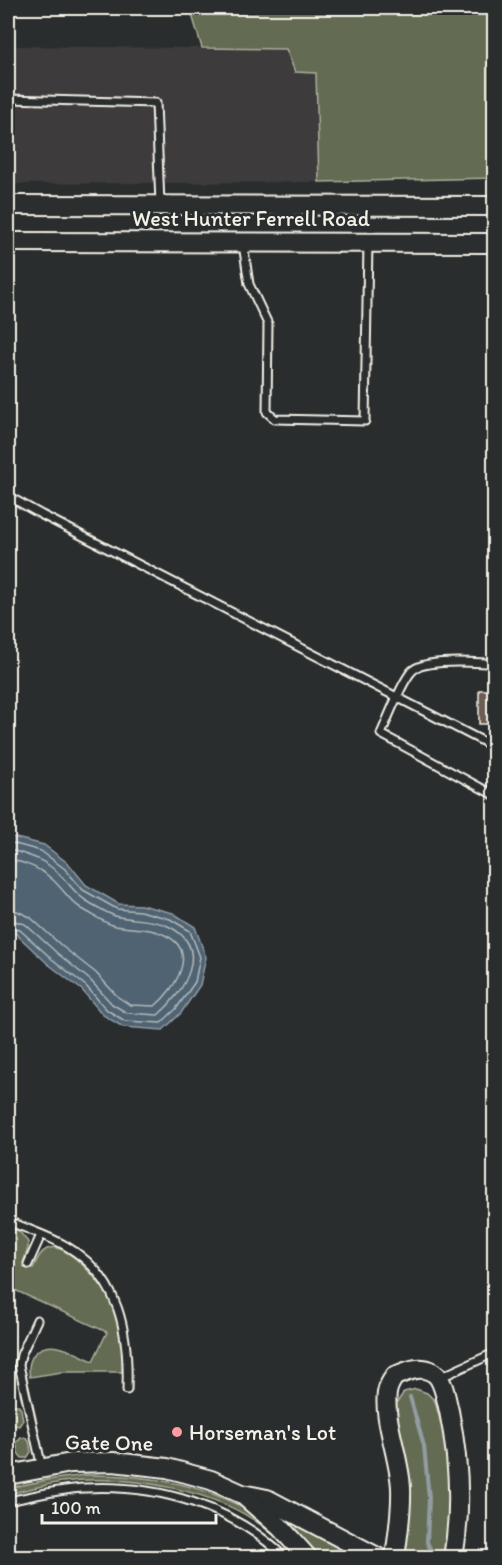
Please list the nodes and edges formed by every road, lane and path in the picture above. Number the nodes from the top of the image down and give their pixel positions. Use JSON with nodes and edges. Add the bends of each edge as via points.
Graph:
{"nodes":[{"id":1,"x":8,"y":99,"type":"edge"},
{"id":2,"x":8,"y":205,"type":"edge"},
{"id":3,"x":160,"y":205,"type":"junction"},
{"id":4,"x":495,"y":206,"type":"edge"},
{"id":5,"x":8,"y":242,"type":"edge"},
{"id":6,"x":242,"y":242,"type":"junction"},
{"id":7,"x":369,"y":243,"type":"junction"},
{"id":8,"x":495,"y":243,"type":"edge"},
{"id":9,"x":8,"y":496,"type":"edge"},
{"id":10,"x":495,"y":663,"type":"edge"},
{"id":11,"x":397,"y":697,"type":"junction"},
{"id":12,"x":495,"y":747,"type":"edge"},
{"id":13,"x":495,"y":795,"type":"edge"},
{"id":14,"x":11,"y":1222,"type":"dead end"},
{"id":15,"x":41,"y":1235,"type":"junction"},
{"id":16,"x":28,"y":1264,"type":"dead end"},
{"id":17,"x":37,"y":1320,"type":"dead end"},
{"id":18,"x":495,"y":1353,"type":"edge"},
{"id":19,"x":439,"y":1378,"type":"junction"},
{"id":20,"x":127,"y":1390,"type":"dead end"},
{"id":21,"x":42,"y":1468,"type":"junction"},
{"id":22,"x":8,"y":1471,"type":"edge"},
{"id":23,"x":242,"y":1494,"type":"junction"},
{"id":24,"x":8,"y":1501,"type":"edge"},
{"id":25,"x":285,"y":1557,"type":"edge"},
{"id":26,"x":309,"y":1557,"type":"edge"},
{"id":27,"x":379,"y":1557,"type":"edge"},
{"id":28,"x":395,"y":1557,"type":"edge"},
{"id":29,"x":453,"y":1557,"type":"edge"}],
"edges":[{"from":1,"to":3,"type":"lane","via":[[156,103]]},
{"from":2,"to":3,"type":"main road","name":"West Hunter Ferrell Road"},
{"from":3,"to":4,"type":"main road","name":"West Hunter Ferrell Road"},
{"from":5,"to":6,"type":"main road","name":"West Hunter Ferrell Road"},
{"from":6,"to":7,"type":"main road","name":"West Hunter Ferrell Road"},
{"from":6,"to":7,"type":"lane","via":[[249,284],[268,324],[267,412],[274,418],[364,421]]},
{"from":7,"to":8,"type":"main road","name":"West Hunter Ferrell Road"},
{"from":9,"to":11,"type":"lane"},
{"from":10,"to":11,"type":"lane","via":[[424,664],[412,671]]},
{"from":11,"to":12,"type":"lane"},
{"from":11,"to":13,"type":"lane","via":[[381,734]]},
{"from":14,"to":15,"type":"lane"},
{"from":15,"to":16,"type":"lane"},
{"from":15,"to":20,"type":"lane","via":[[84,1259],[114,1299],[125,1333]]},
{"from":17,"to":21,"type":"lane","via":[[20,1365]]},
{"from":18,"to":19,"type":"lane"},
{"from":19,"to":28,"type":"main road","via":[[424,1368],[408,1371],[395,1376],[387,1393],[402,1491]]},
{"from":19,"to":29,"type":"main road","via":[[457,1459],[459,1517]]},
{"from":21,"to":22,"type":"main road","name":"Gate One"},
{"from":21,"to":23,"type":"main road","name":"Gate One","via":[[85,1462],[146,1465],[199,1476]]},
{"from":23,"to":26,"type":"main road"},
{"from":23,"to":27,"type":"main road","via":[[267,1499]]},
{"from":24,"to":25,"type":"lane","via":[[83,1488],[169,1495],[234,1519]]}]}
